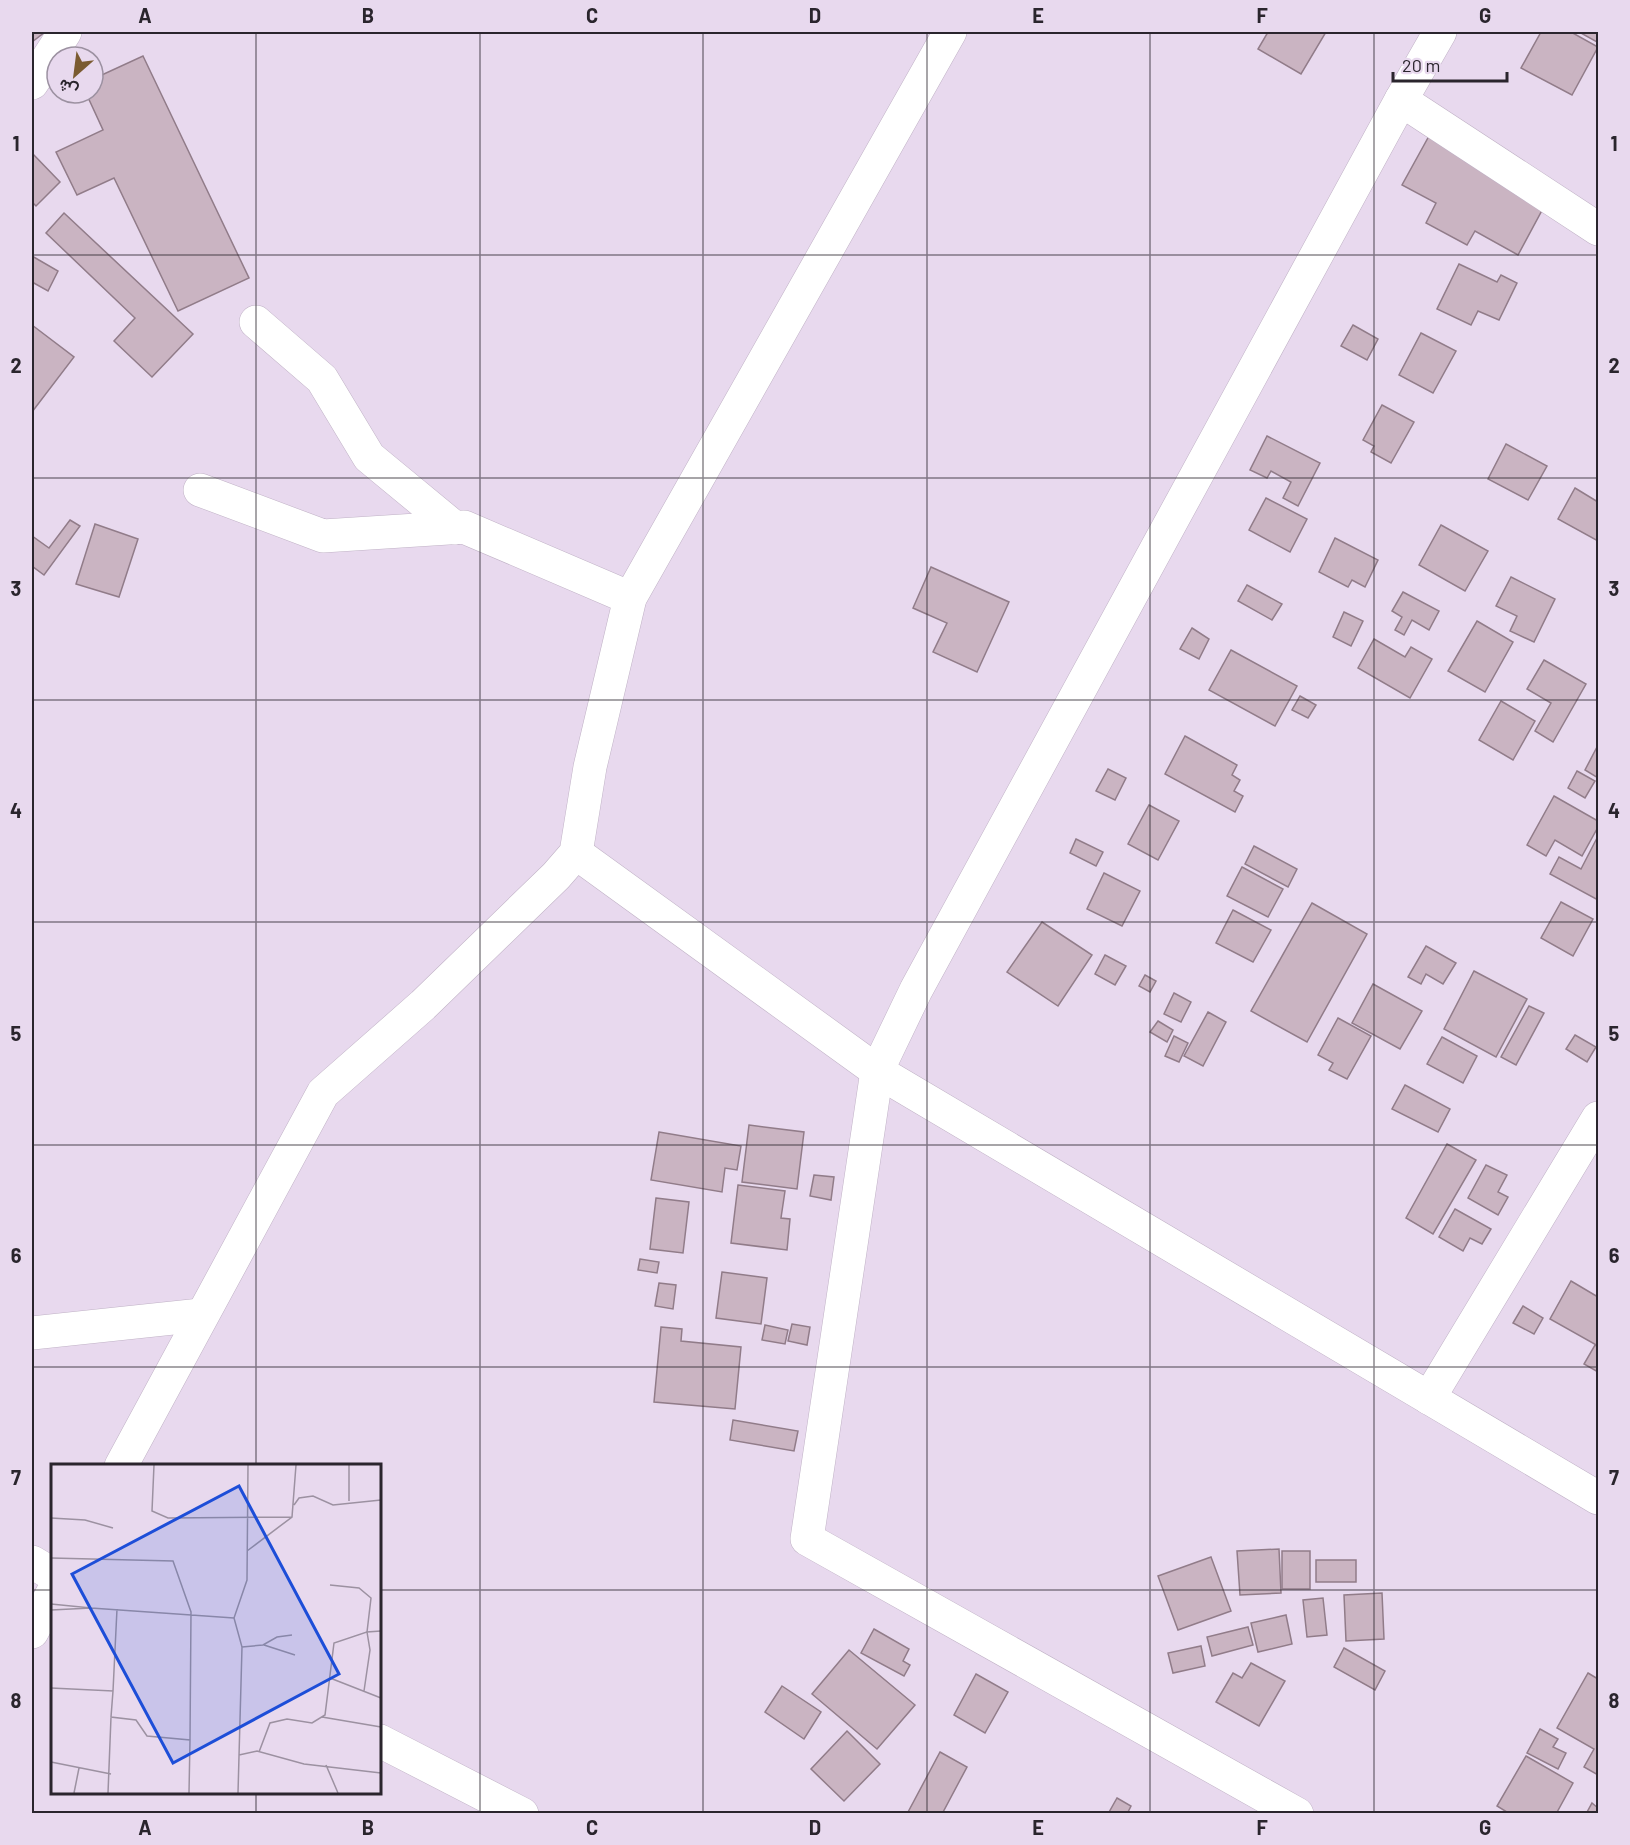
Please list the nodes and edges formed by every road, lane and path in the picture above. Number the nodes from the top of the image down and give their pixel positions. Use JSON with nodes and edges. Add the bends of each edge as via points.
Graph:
{"nodes":[{"id":1,"x":65,"y":32,"type":"edge"},
{"id":2,"x":950,"y":32,"type":"edge"},
{"id":3,"x":1440,"y":32,"type":"edge"},
{"id":4,"x":32,"y":83,"type":"edge"},
{"id":5,"x":1401,"y":100,"type":"junction"},
{"id":6,"x":1599,"y":229,"type":"edge"},
{"id":7,"x":256,"y":322,"type":"dead end"},
{"id":8,"x":200,"y":490,"type":"dead end"},
{"id":9,"x":455,"y":528,"type":"junction"},
{"id":10,"x":630,"y":598,"type":"junction"},
{"id":11,"x":576,"y":853,"type":"junction"},
{"id":12,"x":877,"y":1071,"type":"junction"},
{"id":13,"x":1599,"y":1118,"type":"edge"},
{"id":14,"x":201,"y":1315,"type":"junction"},
{"id":15,"x":32,"y":1333,"type":"edge"},
{"id":16,"x":1429,"y":1398,"type":"junction"},
{"id":17,"x":122,"y":1464,"type":"edge"},
{"id":18,"x":1599,"y":1498,"type":"edge"},
{"id":19,"x":32,"y":1562,"type":"edge"},
{"id":20,"x":51,"y":1573,"type":"edge"},
{"id":21,"x":51,"y":1596,"type":"edge"},
{"id":22,"x":32,"y":1632,"type":"edge"},
{"id":23,"x":381,"y":1742,"type":"edge"},
{"id":24,"x":522,"y":1814,"type":"edge"},
{"id":25,"x":1297,"y":1814,"type":"edge"}],
"edges":[{"from":1,"to":4,"type":"street"},
{"from":2,"to":10,"type":"street"},
{"from":3,"to":5,"type":"street"},
{"from":5,"to":6,"type":"street"},
{"from":5,"to":12,"type":"street","via":[[915,990]]},
{"from":7,"to":9,"type":"street","via":[[322,379],[369,457]]},
{"from":8,"to":9,"type":"street","via":[[323,536]]},
{"from":9,"to":10,"type":"street","via":[[465,527]]},
{"from":10,"to":11,"type":"street","via":[[590,767]]},
{"from":11,"to":12,"type":"street"},
{"from":11,"to":14,"type":"street","via":[[423,1005],[323,1093]]},
{"from":12,"to":16,"type":"street"},
{"from":12,"to":25,"type":"street","via":[[807,1539]]},
{"from":13,"to":16,"type":"street"},
{"from":14,"to":15,"type":"street"},
{"from":14,"to":17,"type":"street"},
{"from":16,"to":18,"type":"street"},
{"from":19,"to":20,"type":"street"},
{"from":21,"to":22,"type":"street"},
{"from":23,"to":24,"type":"street"}]}
